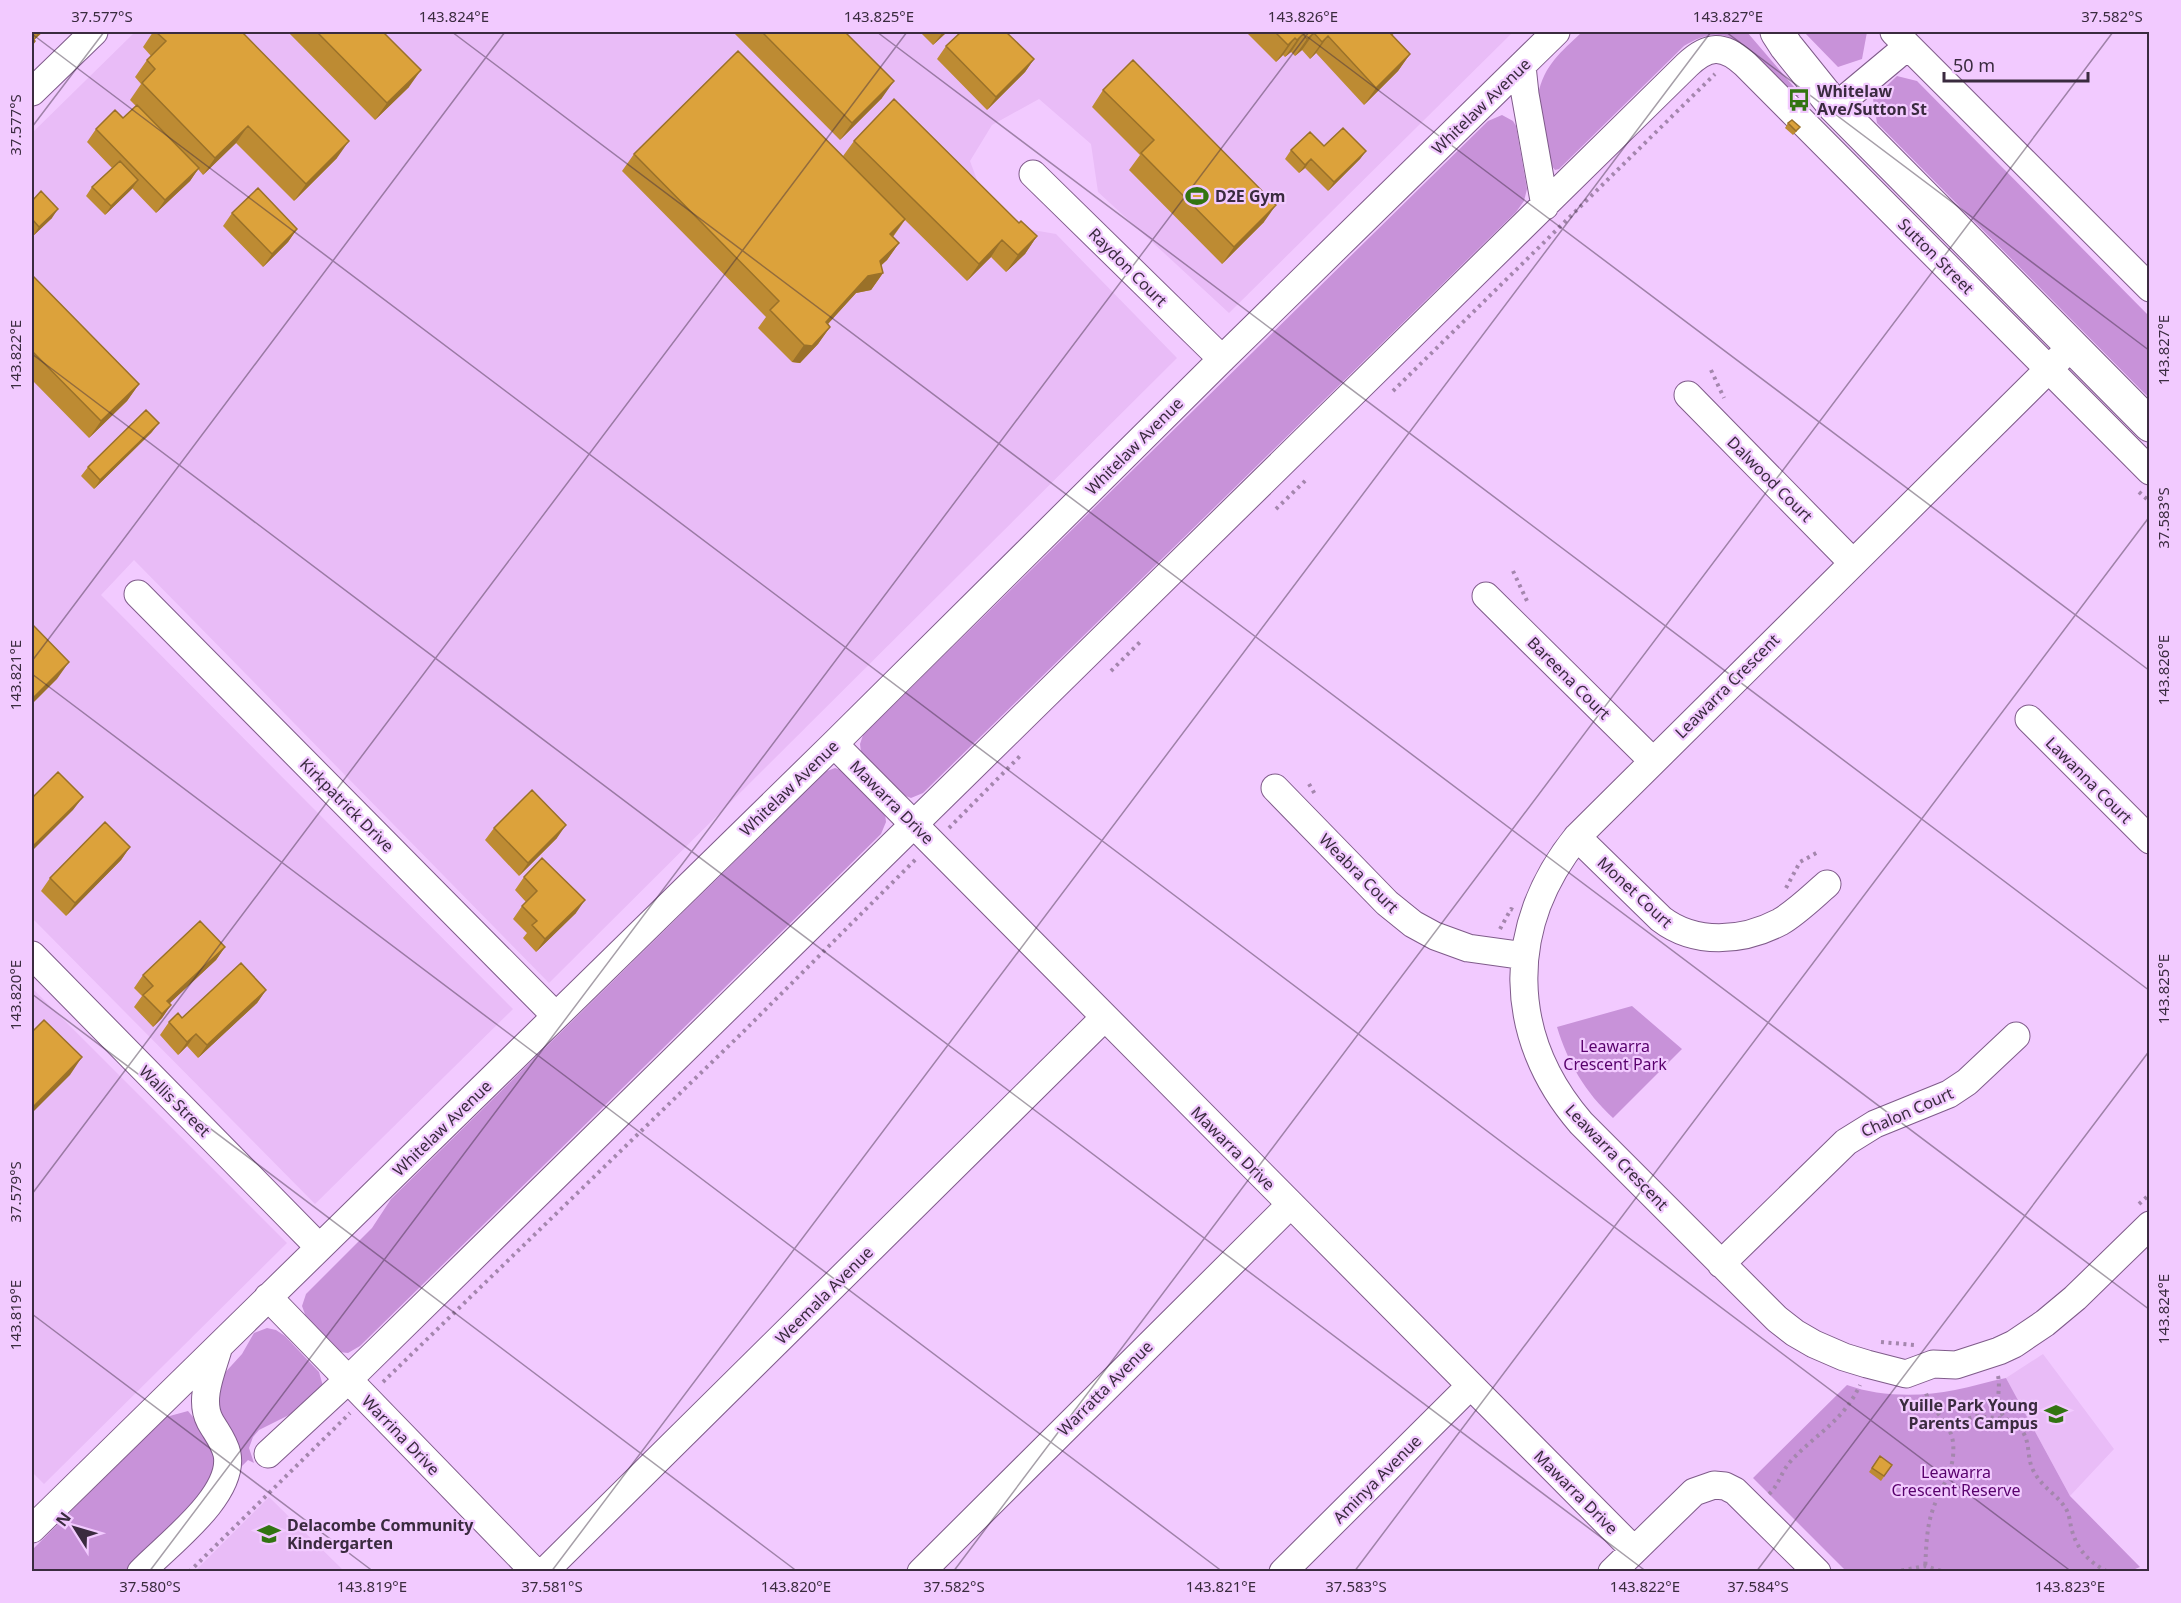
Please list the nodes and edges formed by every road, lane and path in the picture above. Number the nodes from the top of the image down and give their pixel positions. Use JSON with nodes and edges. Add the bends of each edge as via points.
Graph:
{"nodes":[{"id":1,"x":94,"y":32,"type":"edge"},
{"id":2,"x":1553,"y":36,"type":"edge"},
{"id":3,"x":1778,"y":36,"type":"edge"},
{"id":4,"x":1901,"y":39,"type":"edge"},
{"id":5,"x":1719,"y":59,"type":"junction"},
{"id":6,"x":1522,"y":66,"type":"junction"},
{"id":7,"x":32,"y":92,"type":"edge"},
{"id":8,"x":1835,"y":107,"type":"junction"},
{"id":9,"x":1033,"y":174,"type":"dead end"},
{"id":10,"x":1545,"y":206,"type":"junction"},
{"id":11,"x":2150,"y":288,"type":"edge"},
{"id":12,"x":2072,"y":346,"type":"junction"},
{"id":13,"x":1222,"y":359,"type":"junction"},
{"id":14,"x":2049,"y":369,"type":"junction"},
{"id":15,"x":1711,"y":370,"type":"dead end"},
{"id":16,"x":1394,"y":391,"type":"dead end"},
{"id":17,"x":1688,"y":395,"type":"dead end"},
{"id":18,"x":1727,"y":403,"type":"dead end"},
{"id":19,"x":2150,"y":425,"type":"edge"},
{"id":20,"x":2150,"y":471,"type":"edge"},
{"id":21,"x":1306,"y":480,"type":"dead end"},
{"id":22,"x":1276,"y":509,"type":"dead end"},
{"id":23,"x":1853,"y":562,"type":"junction"},
{"id":24,"x":138,"y":594,"type":"dead end"},
{"id":25,"x":1486,"y":596,"type":"dead end"},
{"id":26,"x":1140,"y":642,"type":"dead end"},
{"id":27,"x":1111,"y":671,"type":"dead end"},
{"id":28,"x":2030,"y":719,"type":"dead end"},
{"id":29,"x":834,"y":744,"type":"junction"},
{"id":30,"x":1022,"y":754,"type":"dead end"},
{"id":31,"x":1653,"y":761,"type":"junction"},
{"id":32,"x":1309,"y":784,"type":"dead end"},
{"id":33,"x":1275,"y":788,"type":"dead end"},
{"id":34,"x":1321,"y":804,"type":"dead end"},
{"id":35,"x":914,"y":824,"type":"junction"},
{"id":36,"x":1577,"y":837,"type":"junction"},
{"id":37,"x":2150,"y":840,"type":"edge"},
{"id":38,"x":933,"y":843,"type":"junction"},
{"id":39,"x":1820,"y":851,"type":"dead end"},
{"id":40,"x":1827,"y":884,"type":"dead end"},
{"id":41,"x":1781,"y":894,"type":"dead end"},
{"id":42,"x":1533,"y":916,"type":"junction"},
{"id":43,"x":1497,"y":934,"type":"dead end"},
{"id":44,"x":32,"y":955,"type":"edge"},
{"id":45,"x":1525,"y":956,"type":"junction"},
{"id":46,"x":556,"y":1017,"type":"junction"},
{"id":47,"x":1104,"y":1018,"type":"junction"},
{"id":48,"x":2016,"y":1036,"type":"dead end"},
{"id":49,"x":2150,"y":1194,"type":"edge"},
{"id":50,"x":1290,"y":1205,"type":"junction"},
{"id":51,"x":2141,"y":1218,"type":"edge"},
{"id":52,"x":319,"y":1247,"type":"junction"},
{"id":53,"x":1721,"y":1264,"type":"junction"},
{"id":54,"x":268,"y":1297,"type":"junction"},
{"id":55,"x":1872,"y":1340,"type":"dead end"},
{"id":56,"x":220,"y":1344,"type":"junction"},
{"id":57,"x":1922,"y":1357,"type":"junction"},
{"id":58,"x":1998,"y":1376,"type":"dead end"},
{"id":59,"x":348,"y":1380,"type":"junction"},
{"id":60,"x":383,"y":1382,"type":"dead end"},
{"id":61,"x":1470,"y":1386,"type":"junction"},
{"id":62,"x":1860,"y":1386,"type":"dead end"},
{"id":63,"x":159,"y":1404,"type":"junction"},
{"id":64,"x":210,"y":1420,"type":"junction"},
{"id":65,"x":2007,"y":1420,"type":"junction"},
{"id":66,"x":1947,"y":1425,"type":"junction"},
{"id":67,"x":268,"y":1454,"type":"dead end"},
{"id":68,"x":267,"y":1495,"type":"dead end"},
{"id":69,"x":1767,"y":1496,"type":"dead end"},
{"id":70,"x":32,"y":1529,"type":"edge"},
{"id":71,"x":1634,"y":1550,"type":"junction"},
{"id":72,"x":1925,"y":1569,"type":"edge"},
{"id":73,"x":141,"y":1572,"type":"edge"},
{"id":74,"x":189,"y":1572,"type":"edge"},
{"id":75,"x":535,"y":1572,"type":"edge"},
{"id":76,"x":544,"y":1572,"type":"edge"},
{"id":77,"x":921,"y":1572,"type":"edge"},
{"id":78,"x":1283,"y":1572,"type":"edge"},
{"id":79,"x":1612,"y":1572,"type":"edge"},
{"id":80,"x":1817,"y":1572,"type":"edge"},
{"id":81,"x":1894,"y":1572,"type":"edge"},
{"id":82,"x":1945,"y":1572,"type":"edge"},
{"id":83,"x":2108,"y":1572,"type":"edge"}],
"edges":[{"from":1,"to":7,"type":"street"},
{"from":2,"to":6,"type":"street","name":"Whitelaw Avenue"},
{"from":3,"to":8,"type":"main road","name":"Sutton Street"},
{"from":4,"to":8,"type":"street"},
{"from":4,"to":11,"type":"street"},
{"from":5,"to":10,"type":"street","via":[[1705,51],[1692,60]]},
{"from":5,"to":14,"type":"street","name":"Sutton Street","via":[[1733,54],[1745,64]]},
{"from":5,"to":16,"type":"path"},
{"from":6,"to":10,"type":"street"},
{"from":6,"to":13,"type":"street","name":"Whitelaw Avenue"},
{"from":8,"to":12,"type":"main road","name":"Sutton Street"},
{"from":9,"to":13,"type":"street","name":"Raydon Court"},
{"from":10,"to":35,"type":"street"},
{"from":12,"to":14,"type":"street","name":"Leawarra Crescent"},
{"from":12,"to":19,"type":"main road","name":"Sutton Street"},
{"from":13,"to":29,"type":"street","name":"Whitelaw Avenue"},
{"from":14,"to":20,"type":"street","name":"Sutton Street"},
{"from":14,"to":23,"type":"street","name":"Leawarra Crescent"},
{"from":15,"to":18,"type":"path"},
{"from":17,"to":23,"type":"street","name":"Dalwood Court"},
{"from":21,"to":22,"type":"path"},
{"from":23,"to":31,"type":"street","name":"Leawarra Crescent"},
{"from":24,"to":46,"type":"street","name":"Kirkpatrick Drive"},
{"from":25,"to":31,"type":"street","name":"Bareena Court"},
{"from":26,"to":27,"type":"path"},
{"from":28,"to":37,"type":"street","name":"Lawanna Court"},
{"from":29,"to":35,"type":"street","name":"Mawarra Drive"},
{"from":29,"to":46,"type":"street","name":"Whitelaw Avenue"},
{"from":30,"to":38,"type":"path"},
{"from":31,"to":36,"type":"street","name":"Leawarra Crescent"},
{"from":32,"to":34,"type":"path"},
{"from":33,"to":45,"type":"street","name":"Weabra Court","via":[[1387,903],[1413,924],[1468,948]]},
{"from":35,"to":38,"type":"street","name":"Mawarra Drive"},
{"from":35,"to":59,"type":"street"},
{"from":36,"to":40,"type":"street","name":"Monet Court","via":[[1661,919],[1676,930],[1699,936],[1738,936],[1773,924]]},
{"from":36,"to":42,"type":"street","name":"Leawarra Crescent","via":[[1551,874]]},
{"from":38,"to":47,"type":"street","name":"Mawarra Drive"},
{"from":38,"to":60,"type":"path"},
{"from":39,"to":41,"type":"path","via":[[1800,862]]},
{"from":42,"to":43,"type":"path","via":[[1511,909]]},
{"from":42,"to":45,"type":"street","name":"Leawarra Crescent"},
{"from":44,"to":52,"type":"street","name":"Wallis Street"},
{"from":45,"to":53,"type":"street","name":"Leawarra Crescent","via":[[1524,992],[1531,1033],[1543,1067],[1559,1095],[1589,1131]]},
{"from":46,"to":52,"type":"street","name":"Whitelaw Avenue"},
{"from":47,"to":50,"type":"street","name":"Mawarra Drive"},
{"from":47,"to":76,"type":"street","name":"Weemala Avenue"},
{"from":48,"to":53,"type":"street","name":"Chalon Court","via":[[1949,1094],[1875,1124],[1846,1142]]},
{"from":49,"to":51,"type":"path"},
{"from":50,"to":61,"type":"street","name":"Mawarra Drive"},
{"from":50,"to":77,"type":"street","name":"Warratta Avenue"},
{"from":51,"to":57,"type":"street","name":"Leawarra Crescent","via":[[2075,1298],[2014,1344],[1956,1365],[1933,1364]]},
{"from":52,"to":54,"type":"street","name":"Whitelaw Avenue"},
{"from":53,"to":57,"type":"street","name":"Leawarra Crescent","via":[[1777,1319],[1804,1339],[1844,1357],[1906,1374]]},
{"from":54,"to":56,"type":"street","name":"Whitelaw Avenue"},
{"from":54,"to":59,"type":"street","name":"Warrina Drive"},
{"from":55,"to":57,"type":"path","via":[[1899,1344]]},
{"from":56,"to":63,"type":"street","name":"Whitelaw Avenue"},
{"from":56,"to":64,"type":"street","via":[[207,1392]]},
{"from":57,"to":66,"type":"path","via":[[1927,1397]]},
{"from":58,"to":65,"type":"path","via":[[1999,1408]]},
{"from":59,"to":67,"type":"street"},
{"from":59,"to":75,"type":"street","name":"Warrina Drive"},
{"from":61,"to":71,"type":"street","name":"Mawarra Drive"},
{"from":61,"to":78,"type":"street","name":"Aminya Avenue"},
{"from":62,"to":69,"type":"path","via":[[1842,1416],[1790,1462]]},
{"from":63,"to":64,"type":"street","via":[[189,1406]]},
{"from":63,"to":70,"type":"street","name":"Whitelaw Avenue"},
{"from":64,"to":73,"type":"street","via":[[227,1454],[221,1487],[210,1504]]},
{"from":65,"to":66,"type":"path","via":[[1977,1416]]},
{"from":65,"to":83,"type":"path","via":[[2025,1434],[2033,1469],[2067,1510],[2083,1554]]},
{"from":66,"to":72,"type":"path","via":[[1953,1441],[1952,1459],[1947,1482],[1930,1518]]},
{"from":68,"to":74,"type":"path"},
{"from":71,"to":79,"type":"street"},
{"from":71,"to":80,"type":"street","via":[[1695,1492],[1719,1485],[1738,1493]]},
{"from":72,"to":81,"type":"path"},
{"from":72,"to":82,"type":"path"}]}
